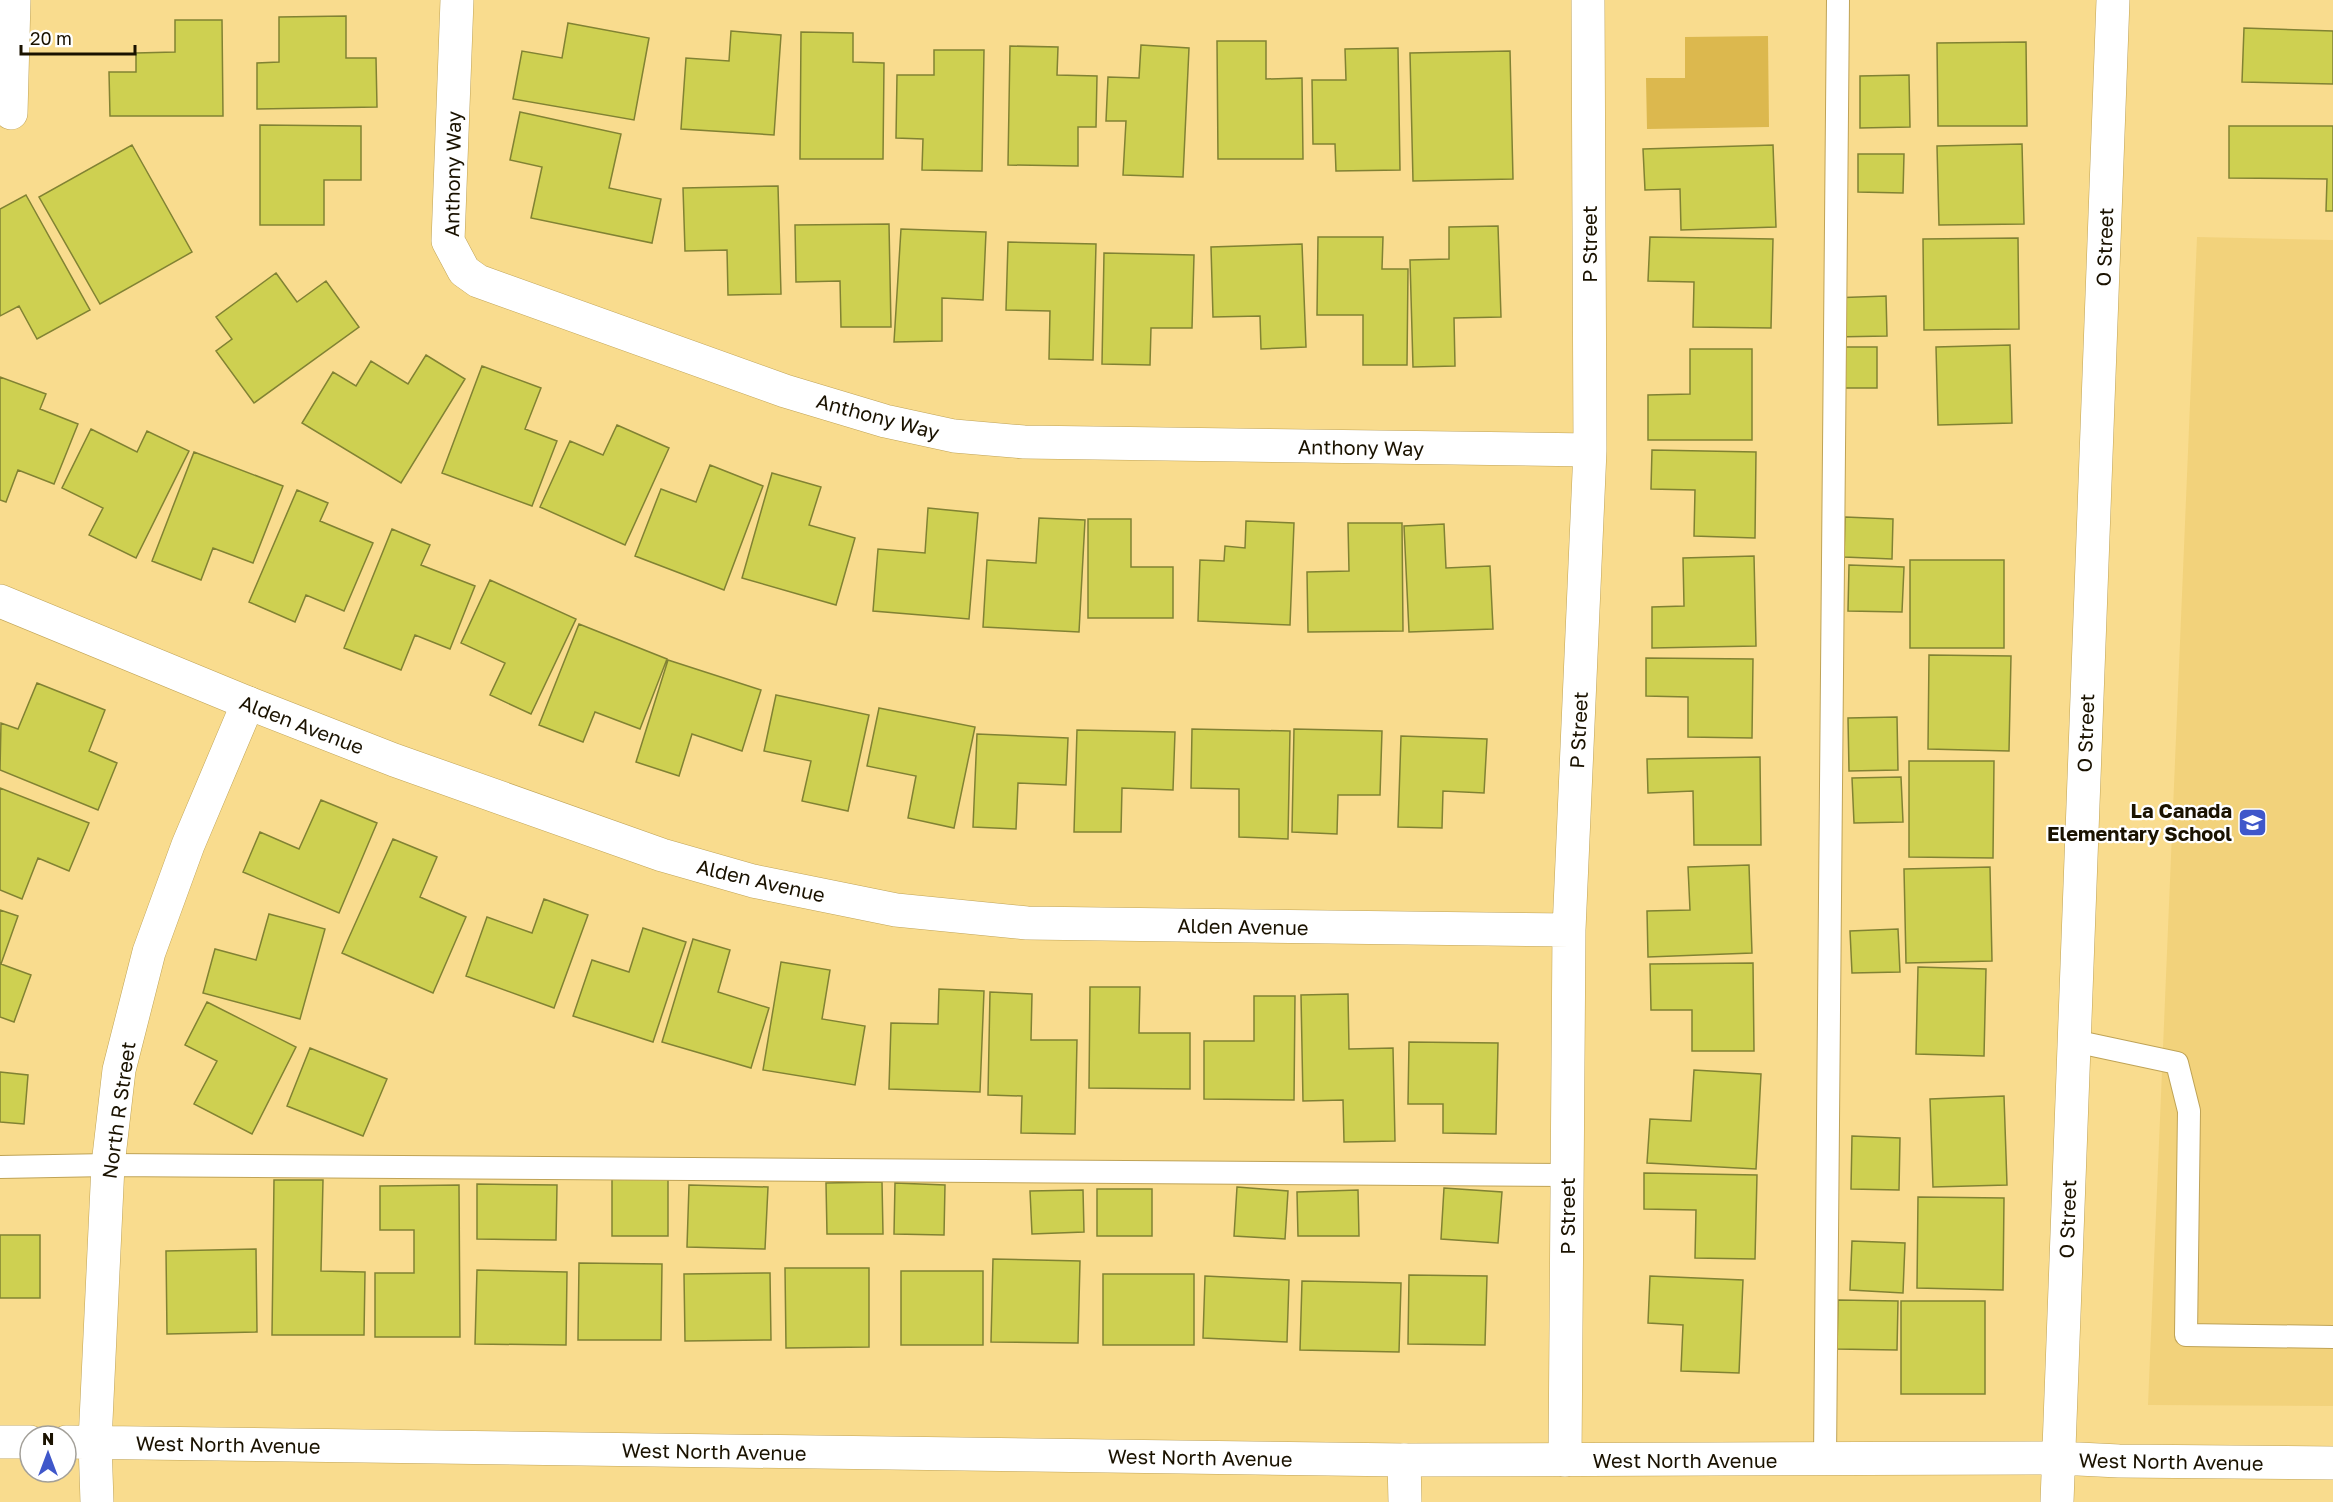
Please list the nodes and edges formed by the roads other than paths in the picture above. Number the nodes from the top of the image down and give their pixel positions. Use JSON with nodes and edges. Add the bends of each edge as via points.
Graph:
{"nodes":[{"id":1,"x":14,"y":0,"type":"edge"},
{"id":2,"x":457,"y":0,"type":"edge"},
{"id":3,"x":1588,"y":0,"type":"edge"},
{"id":4,"x":1838,"y":0,"type":"edge"},
{"id":5,"x":2113,"y":0,"type":"edge"},
{"id":6,"x":11,"y":113,"type":"dead end"},
{"id":7,"x":1590,"y":450,"type":"junction"},
{"id":8,"x":0,"y":601,"type":"edge"},
{"id":9,"x":248,"y":703,"type":"junction"},
{"id":10,"x":1569,"y":930,"type":"junction"},
{"id":11,"x":2074,"y":1041,"type":"junction"},
{"id":12,"x":108,"y":1165,"type":"junction"},
{"id":13,"x":0,"y":1167,"type":"edge"},
{"id":14,"x":1568,"y":1175,"type":"junction"},
{"id":15,"x":2333,"y":1337,"type":"edge"},
{"id":16,"x":0,"y":1442,"type":"edge"},
{"id":17,"x":18,"y":1442,"type":"edge"},
{"id":18,"x":81,"y":1442,"type":"edge"},
{"id":19,"x":2058,"y":1458,"type":"junction"},
{"id":20,"x":1825,"y":1459,"type":"junction"},
{"id":21,"x":1404,"y":1460,"type":"junction"},
{"id":22,"x":1565,"y":1460,"type":"junction"},
{"id":23,"x":2333,"y":1463,"type":"edge"},
{"id":24,"x":97,"y":1502,"type":"edge"},
{"id":25,"x":1405,"y":1502,"type":"edge"},
{"id":26,"x":2057,"y":1502,"type":"edge"}],
"edges":[{"from":1,"to":6,"type":"street"},
{"from":2,"to":7,"type":"street","name":"Anthony Way","via":[[448,240],[464,271],[478,281],[785,391],[885,422],[954,436],[1024,442]]},
{"from":3,"to":7,"type":"street","name":"P Street"},
{"from":4,"to":20,"type":"lane"},
{"from":5,"to":11,"type":"street","name":"O Street"},
{"from":7,"to":10,"type":"street","name":"P Street"},
{"from":8,"to":9,"type":"street","name":"Alden Avenue"},
{"from":9,"to":10,"type":"street","name":"Alden Avenue","via":[[394,760],[662,855],[753,881],[896,910],[1027,923]]},
{"from":9,"to":12,"type":"street","name":"North R Street","via":[[188,845],[149,952],[119,1070]]},
{"from":10,"to":14,"type":"street","name":"P Street"},
{"from":11,"to":15,"type":"lane","via":[[2177,1063],[2189,1111],[2186,1335]]},
{"from":11,"to":19,"type":"street","name":"O Street"},
{"from":12,"to":13,"type":"lane"},
{"from":12,"to":14,"type":"lane"},
{"from":12,"to":18,"type":"street","name":"North R Street"},
{"from":14,"to":22,"type":"street","name":"P Street"},
{"from":16,"to":17,"type":"street"},
{"from":18,"to":21,"type":"street","name":"West North Avenue"},
{"from":18,"to":24,"type":"street","name":"North R Street"},
{"from":19,"to":20,"type":"street","name":"West North Avenue"},
{"from":19,"to":23,"type":"street","name":"West North Avenue"},
{"from":19,"to":26,"type":"street","name":"O Street"},
{"from":20,"to":22,"type":"street","name":"West North Avenue"},
{"from":21,"to":22,"type":"street","name":"West North Avenue"},
{"from":21,"to":25,"type":"street"}]}
